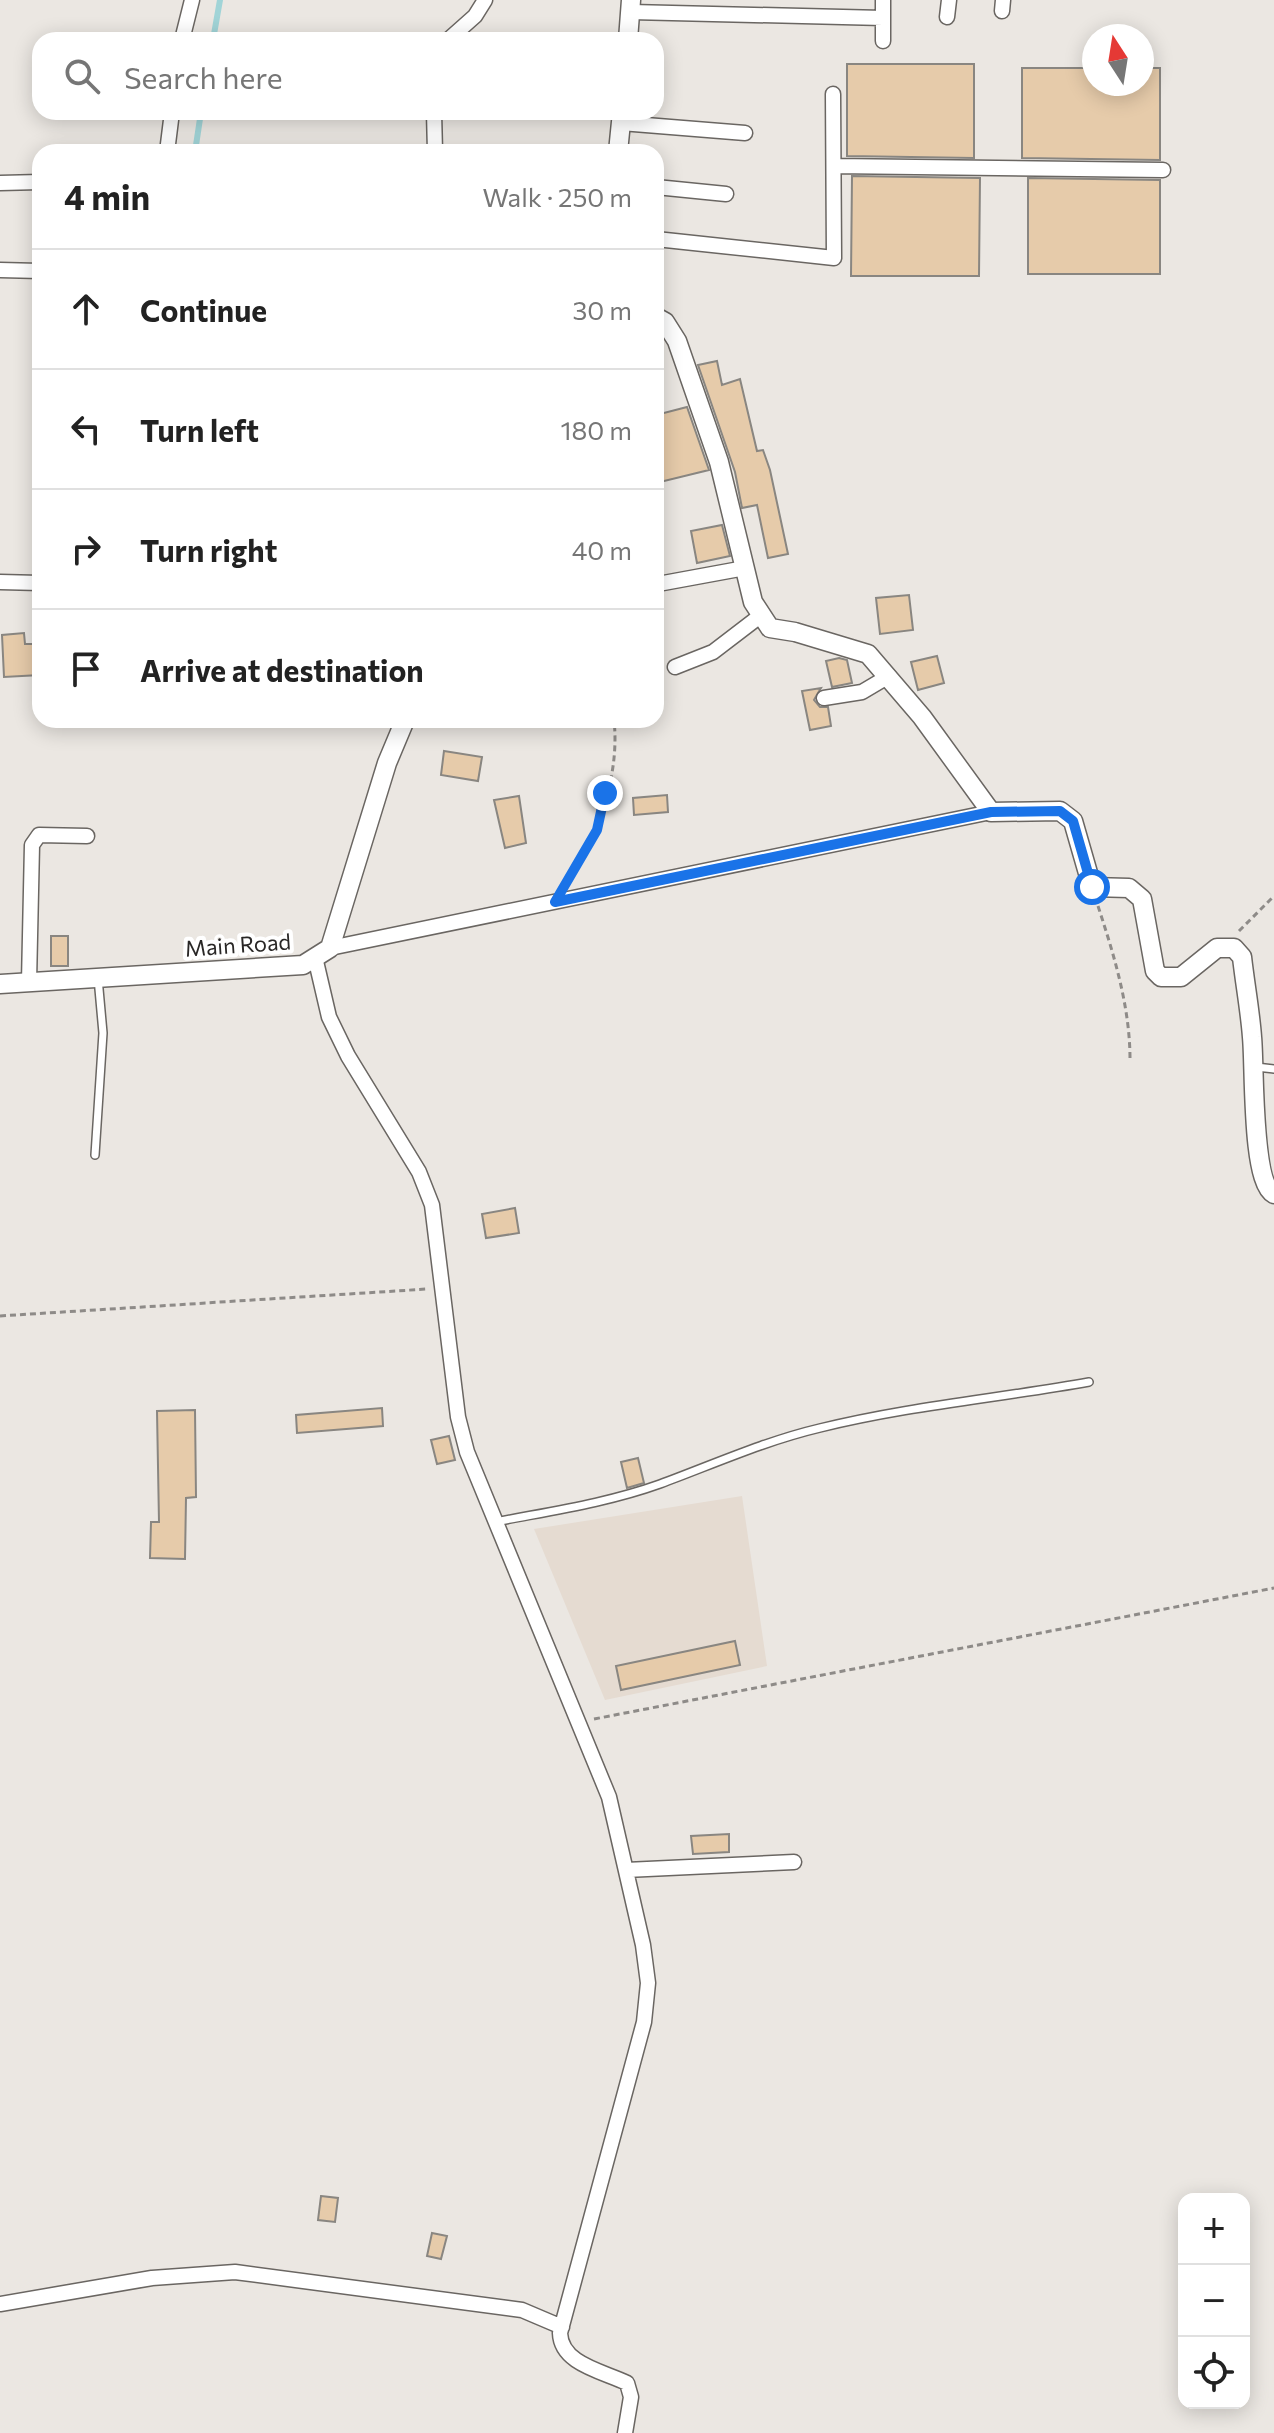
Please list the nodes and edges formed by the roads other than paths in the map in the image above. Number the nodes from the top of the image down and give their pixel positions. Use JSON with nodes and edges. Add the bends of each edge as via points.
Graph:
{"nodes":[{"id":1,"x":192,"y":0,"type":"edge"},
{"id":2,"x":485,"y":0,"type":"edge"},
{"id":3,"x":883,"y":0,"type":"edge"},
{"id":4,"x":949,"y":0,"type":"edge"},
{"id":5,"x":631,"y":6,"type":"edge"},
{"id":6,"x":947,"y":17,"type":"dead end"},
{"id":7,"x":883,"y":18,"type":"junction"},
{"id":8,"x":184,"y":32,"type":"edge"},
{"id":9,"x":457,"y":32,"type":"edge"},
{"id":10,"x":629,"y":32,"type":"edge"},
{"id":11,"x":883,"y":41,"type":"dead end"},
{"id":12,"x":833,"y":94,"type":"dead end"},
{"id":13,"x":171,"y":120,"type":"edge"},
{"id":14,"x":434,"y":120,"type":"edge"},
{"id":15,"x":622,"y":120,"type":"edge"},
{"id":16,"x":638,"y":120,"type":"edge"},
{"id":17,"x":745,"y":133,"type":"dead end"},
{"id":18,"x":168,"y":144,"type":"edge"},
{"id":19,"x":435,"y":144,"type":"edge"},
{"id":20,"x":619,"y":144,"type":"edge"},
{"id":21,"x":834,"y":166,"type":"junction"},
{"id":22,"x":1163,"y":170,"type":"dead end"},
{"id":23,"x":32,"y":182,"type":"edge"},
{"id":24,"x":0,"y":183,"type":"edge"},
{"id":25,"x":664,"y":188,"type":"edge"},
{"id":26,"x":726,"y":194,"type":"dead end"},
{"id":27,"x":664,"y":240,"type":"edge"},
{"id":28,"x":0,"y":270,"type":"edge"},
{"id":29,"x":32,"y":271,"type":"edge"},
{"id":30,"x":664,"y":321,"type":"edge"},
{"id":31,"x":745,"y":568,"type":"junction"},
{"id":32,"x":0,"y":582,"type":"edge"},
{"id":33,"x":32,"y":583,"type":"edge"},
{"id":34,"x":664,"y":583,"type":"edge"},
{"id":35,"x":760,"y":616,"type":"junction"},
{"id":36,"x":675,"y":667,"type":"dead end"},
{"id":37,"x":889,"y":676,"type":"junction"},
{"id":38,"x":824,"y":698,"type":"dead end"},
{"id":39,"x":402,"y":728,"type":"edge"},
{"id":40,"x":991,"y":812,"type":"junction"},
{"id":41,"x":87,"y":836,"type":"dead end"},
{"id":42,"x":322,"y":952,"type":"junction"},
{"id":43,"x":98,"y":977,"type":"junction"},
{"id":44,"x":29,"y":982,"type":"junction"},
{"id":45,"x":0,"y":984,"type":"edge"},
{"id":46,"x":1254,"y":1067,"type":"junction"},
{"id":47,"x":1274,"y":1069,"type":"edge"},
{"id":48,"x":95,"y":1155,"type":"dead end"},
{"id":49,"x":1274,"y":1194,"type":"edge"},
{"id":50,"x":1089,"y":1382,"type":"dead end"},
{"id":51,"x":495,"y":1522,"type":"junction"},
{"id":52,"x":794,"y":1862,"type":"dead end"},
{"id":53,"x":626,"y":1870,"type":"junction"},
{"id":54,"x":0,"y":2304,"type":"edge"},
{"id":55,"x":562,"y":2327,"type":"junction"},
{"id":56,"x":625,"y":2433,"type":"edge"}],
"edges":[{"from":1,"to":8,"type":"street"},
{"from":2,"to":9,"type":"street"},
{"from":3,"to":7,"type":"street"},
{"from":4,"to":6,"type":"street"},
{"from":5,"to":7,"type":"street"},
{"from":5,"to":10,"type":"street"},
{"from":7,"to":11,"type":"street"},
{"from":12,"to":21,"type":"street"},
{"from":13,"to":18,"type":"street"},
{"from":14,"to":19,"type":"street"},
{"from":15,"to":20,"type":"street"},
{"from":16,"to":17,"type":"street"},
{"from":21,"to":22,"type":"street"},
{"from":21,"to":27,"type":"street","via":[[834,258]]},
{"from":23,"to":24,"type":"street"},
{"from":25,"to":26,"type":"street"},
{"from":28,"to":29,"type":"street"},
{"from":30,"to":31,"type":"street","via":[[677,341],[719,462]]},
{"from":31,"to":34,"type":"street"},
{"from":31,"to":35,"type":"street"},
{"from":32,"to":33,"type":"street"},
{"from":35,"to":36,"type":"street","via":[[713,652]]},
{"from":35,"to":37,"type":"street","via":[[777,631],[868,654]]},
{"from":37,"to":38,"type":"street","via":[[862,692]]},
{"from":37,"to":40,"type":"street"},
{"from":39,"to":42,"type":"street"},
{"from":40,"to":42,"type":"street"},
{"from":40,"to":46,"type":"street","via":[[1060,811],[1073,821],[1092,887],[1129,888],[1142,899],[1155,971],[1161,977],[1181,977],[1217,948],[1226,946],[1242,957]]},
{"from":41,"to":44,"type":"street","via":[[39,835],[32,845]]},
{"from":42,"to":43,"type":"street","name":"Main Road","via":[[303,965]]},
{"from":42,"to":51,"type":"street","via":[[329,1017],[419,1172],[432,1205],[458,1417]]},
{"from":43,"to":44,"type":"street","name":"Main Road"},
{"from":43,"to":48,"type":"lane","via":[[103,1033]]},
{"from":44,"to":45,"type":"street","name":"Main Road"},
{"from":46,"to":47,"type":"lane"},
{"from":46,"to":49,"type":"street","via":[[1256,1128],[1265,1184]]},
{"from":50,"to":51,"type":"lane","via":[[820,1428],[603,1501]]},
{"from":51,"to":53,"type":"street","via":[[609,1797]]},
{"from":52,"to":53,"type":"street"},
{"from":53,"to":55,"type":"street","via":[[648,1983],[644,2022]]},
{"from":54,"to":55,"type":"street","via":[[152,2278],[235,2272],[522,2310]]},
{"from":55,"to":56,"type":"street","via":[[561,2347],[568,2356],[627,2383],[631,2397]]}]}
